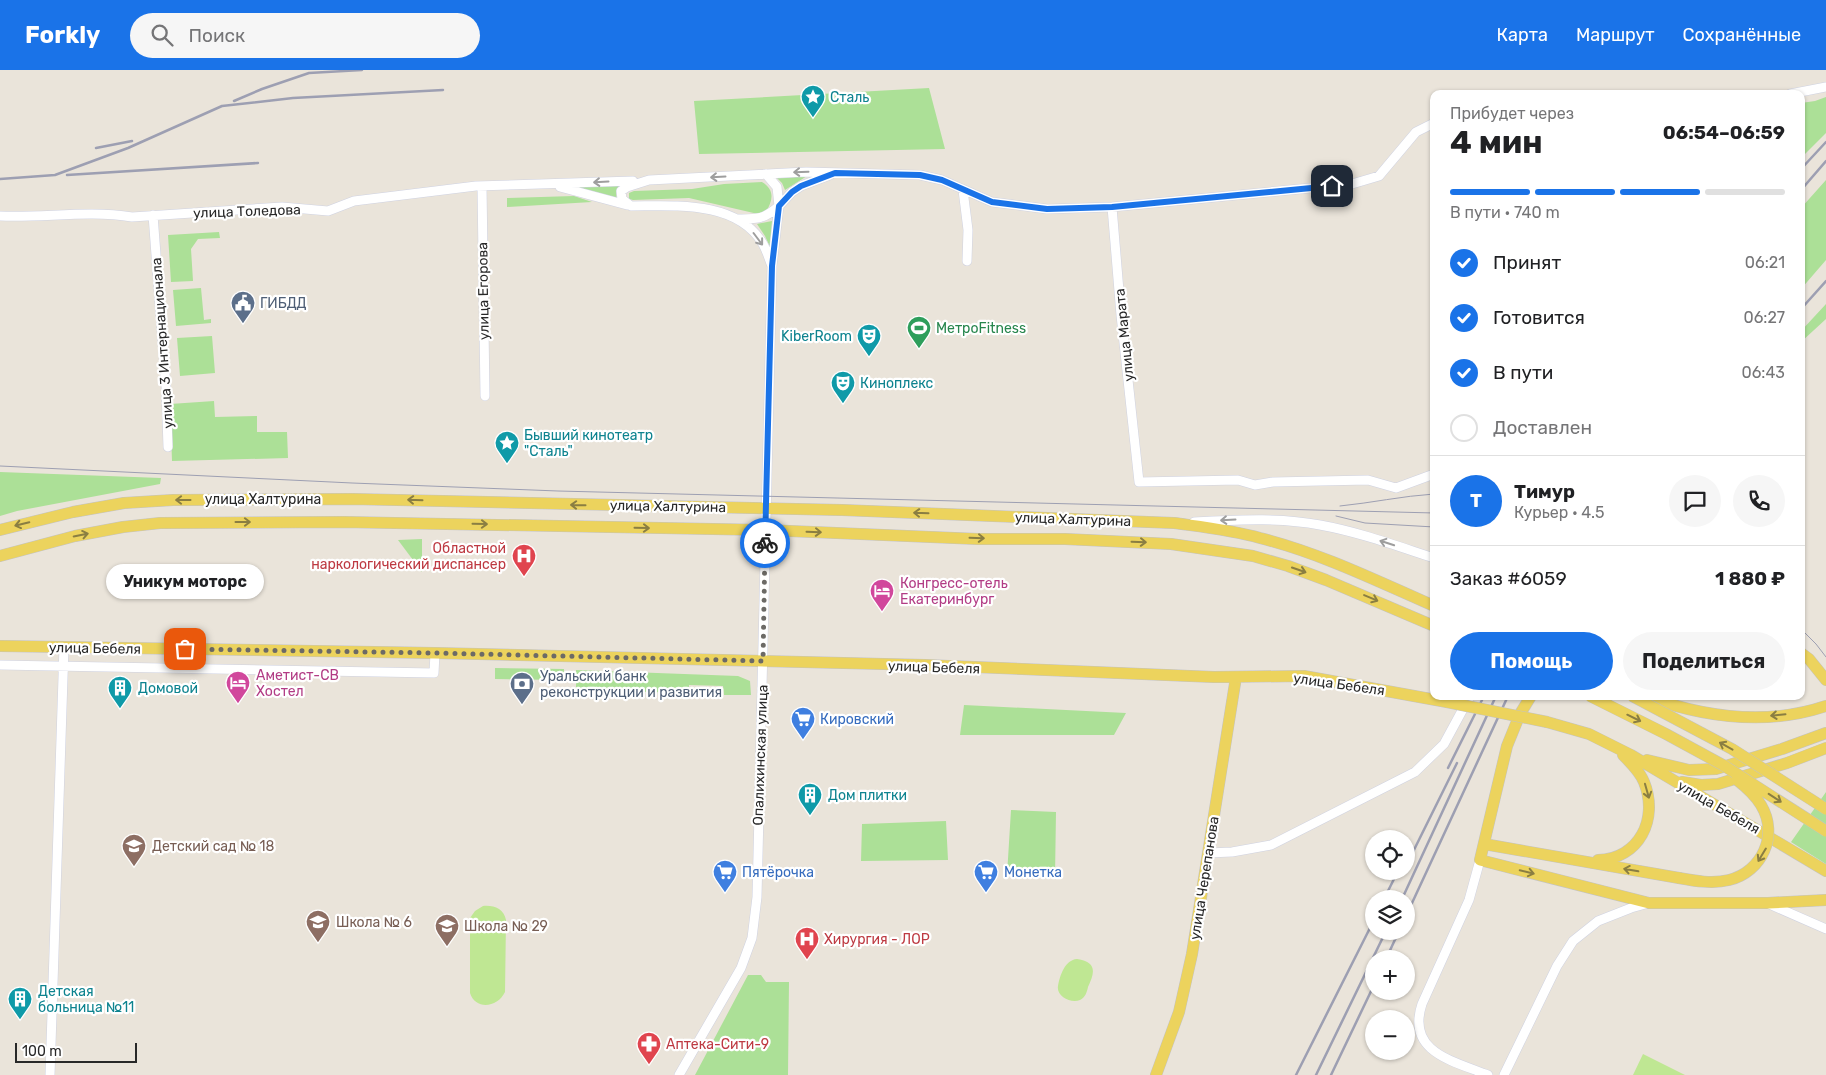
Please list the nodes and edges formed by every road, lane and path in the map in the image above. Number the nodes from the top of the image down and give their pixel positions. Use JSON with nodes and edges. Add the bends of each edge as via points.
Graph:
{"nodes":[{"id":1,"x":1826,"y":87,"type":"edge"},
{"id":2,"x":1805,"y":91,"type":"edge"},
{"id":3,"x":1430,"y":125,"type":"edge"},
{"id":4,"x":835,"y":173,"type":"junction"},
{"id":5,"x":766,"y":174,"type":"junction"},
{"id":6,"x":649,"y":180,"type":"junction"},
{"id":7,"x":552,"y":184,"type":"junction"},
{"id":8,"x":482,"y":186,"type":"junction"},
{"id":9,"x":964,"y":190,"type":"junction"},
{"id":10,"x":630,"y":206,"type":"junction"},
{"id":11,"x":779,"y":206,"type":"junction"},
{"id":12,"x":1112,"y":207,"type":"junction"},
{"id":13,"x":153,"y":215,"type":"junction"},
{"id":14,"x":0,"y":216,"type":"edge"},
{"id":15,"x":736,"y":219,"type":"junction"},
{"id":16,"x":967,"y":261,"type":"dead end"},
{"id":17,"x":772,"y":266,"type":"junction"},
{"id":18,"x":485,"y":396,"type":"dead end"},
{"id":19,"x":168,"y":447,"type":"dead end"},
{"id":20,"x":1430,"y":475,"type":"edge"},
{"id":21,"x":766,"y":508,"type":"junction"},
{"id":22,"x":1174,"y":523,"type":"junction"},
{"id":23,"x":0,"y":530,"type":"edge"},
{"id":24,"x":766,"y":530,"type":"junction"},
{"id":25,"x":0,"y":556,"type":"edge"},
{"id":26,"x":1430,"y":557,"type":"edge"},
{"id":27,"x":1430,"y":604,"type":"edge"},
{"id":28,"x":1430,"y":624,"type":"edge"},
{"id":29,"x":0,"y":646,"type":"edge"},
{"id":30,"x":64,"y":648,"type":"junction"},
{"id":31,"x":435,"y":653,"type":"junction"},
{"id":32,"x":1805,"y":656,"type":"edge"},
{"id":33,"x":763,"y":661,"type":"junction"},
{"id":34,"x":0,"y":665,"type":"edge"},
{"id":35,"x":63,"y":666,"type":"junction"},
{"id":36,"x":1236,"y":677,"type":"junction"},
{"id":37,"x":1826,"y":680,"type":"edge"},
{"id":38,"x":1430,"y":699,"type":"edge"},
{"id":39,"x":1435,"y":700,"type":"edge"},
{"id":40,"x":1468,"y":700,"type":"edge"},
{"id":41,"x":1529,"y":700,"type":"edge"},
{"id":42,"x":1598,"y":700,"type":"edge"},
{"id":43,"x":1640,"y":700,"type":"edge"},
{"id":44,"x":1655,"y":700,"type":"edge"},
{"id":45,"x":1826,"y":706,"type":"edge"},
{"id":46,"x":1826,"y":733,"type":"edge"},
{"id":47,"x":1606,"y":742,"type":"junction"},
{"id":48,"x":1826,"y":748,"type":"edge"},
{"id":49,"x":1698,"y":751,"type":"junction"},
{"id":50,"x":1631,"y":755,"type":"junction"},
{"id":51,"x":1666,"y":777,"type":"junction"},
{"id":52,"x":1826,"y":809,"type":"edge"},
{"id":53,"x":1826,"y":831,"type":"edge"},
{"id":54,"x":1484,"y":844,"type":"junction"},
{"id":55,"x":1208,"y":853,"type":"junction"},
{"id":56,"x":1480,"y":860,"type":"junction"},
{"id":57,"x":1584,"y":861,"type":"junction"},
{"id":58,"x":1826,"y":871,"type":"edge"},
{"id":59,"x":1826,"y":900,"type":"edge"},
{"id":60,"x":1650,"y":903,"type":"junction"},
{"id":61,"x":1768,"y":903,"type":"junction"},
{"id":62,"x":1826,"y":930,"type":"edge"},
{"id":63,"x":50,"y":1075,"type":"edge"},
{"id":64,"x":679,"y":1075,"type":"edge"},
{"id":65,"x":1156,"y":1075,"type":"edge"},
{"id":66,"x":1488,"y":1075,"type":"edge"},
{"id":67,"x":1504,"y":1075,"type":"edge"}],
"edges":[{"from":1,"to":2,"type":"street"},
{"from":3,"to":12,"type":"street","via":[[1416,132],[1379,176],[1352,184]]},
{"from":4,"to":5,"type":"street","name":"улица Толедова","one_way":true},
{"from":4,"to":9,"type":"street","via":[[920,175]]},
{"from":4,"to":11,"type":"street","via":[[801,186]]},
{"from":5,"to":6,"type":"street","name":"улица Толедова","one_way":true},
{"from":5,"to":11,"type":"street","via":[[777,187]]},
{"from":6,"to":7,"type":"street","name":"улица Толедова","one_way":true},
{"from":6,"to":10,"type":"street","via":[[622,191],[622,199]]},
{"from":7,"to":8,"type":"street","name":"улица Толедова"},
{"from":7,"to":10,"type":"street"},
{"from":8,"to":13,"type":"street","name":"улица Толедова","via":[[354,201],[328,211],[282,207]]},
{"from":8,"to":18,"type":"street","name":"улица Егорова"},
{"from":9,"to":12,"type":"street","via":[[992,202],[1047,209]]},
{"from":9,"to":16,"type":"street"},
{"from":10,"to":15,"type":"street","via":[[708,208]]},
{"from":11,"to":15,"type":"street","via":[[759,220]]},
{"from":11,"to":17,"type":"street","name":"Опалихинская улица"},
{"from":12,"to":20,"type":"street","name":"улица Марата","via":[[1139,482],[1238,480],[1255,485],[1368,480],[1396,488]]},
{"from":13,"to":14,"type":"street","name":"улица Толедова","via":[[132,218],[108,214]]},
{"from":13,"to":19,"type":"street","name":"улица 3 Интернационала"},
{"from":15,"to":17,"type":"street","one_way":true,"via":[[762,244]]},
{"from":17,"to":21,"type":"street","name":"Опалихинская улица"},
{"from":22,"to":21,"type":"main road","name":"улица Халтурина","one_way":true},
{"from":21,"to":23,"type":"main road","name":"улица Халтурина","one_way":true,"via":[[352,498],[173,500],[124,503]]},
{"from":21,"to":24,"type":"street","name":"Опалихинская улица"},
{"from":26,"to":22,"type":"street","one_way":true,"via":[[1321,525],[1240,520]]},
{"from":22,"to":27,"type":"main road","name":"улица Халтурина","via":[[1259,537],[1294,548]]},
{"from":25,"to":24,"type":"main road","name":"улица Халтурина","one_way":true,"via":[[75,536],[160,523],[344,522]]},
{"from":24,"to":28,"type":"main road","name":"улица Халтурина","one_way":true,"via":[[1171,544],[1253,556],[1326,580]]},
{"from":24,"to":33,"type":"street","name":"Опалихинская улица"},
{"from":29,"to":30,"type":"main road","name":"улица Бебеля"},
{"from":30,"to":31,"type":"main road","name":"улица Бебеля"},
{"from":30,"to":35,"type":"street"},
{"from":31,"to":33,"type":"main road","name":"улица Бебеля"},
{"from":31,"to":35,"type":"street","via":[[434,673]]},
{"from":32,"to":37,"type":"main road"},
{"from":33,"to":36,"type":"main road","name":"улица Бебеля"},
{"from":33,"to":64,"type":"street","name":"Опалихинская улица","via":[[757,897],[752,938],[741,968]]},
{"from":34,"to":35,"type":"street"},
{"from":35,"to":63,"type":"street"},
{"from":36,"to":38,"type":"main road","name":"улица Бебеля","bridge":true,"via":[[1304,676]]},
{"from":36,"to":55,"type":"main road","name":"улица Черепанова"},
{"from":39,"to":47,"type":"main road","name":"улица Бебеля","bridge":true,"via":[[1547,722]]},
{"from":40,"to":55,"type":"street","via":[[1444,744],[1415,772],[1271,845]]},
{"from":41,"to":54,"type":"main road","via":[[1507,746]]},
{"from":42,"to":49,"type":"main road","one_way":true,"bridge":true},
{"from":52,"to":43,"type":"main road","one_way":true,"bridge":true,"via":[[1732,749]]},
{"from":45,"to":44,"type":"main road","one_way":true,"via":[[1758,717],[1704,712]]},
{"from":46,"to":50,"type":"main road","via":[[1704,771],[1671,767]]},
{"from":47,"to":50,"type":"main road","name":"улица Бебеля"},
{"from":47,"to":57,"type":"main road","one_way":true,"via":[[1623,754],[1644,780],[1650,809],[1642,835],[1624,854],[1608,860]]},
{"from":48,"to":51,"type":"main road","via":[[1718,784],[1689,784]]},
{"from":49,"to":53,"type":"main road","one_way":true,"bridge":true},
{"from":49,"to":57,"type":"main road","one_way":true,"bridge":true,"via":[[1739,782],[1761,805],[1767,817],[1767,846],[1753,867],[1743,875],[1716,882]]},
{"from":50,"to":51,"type":"main road","name":"улица Бебеля"},
{"from":51,"to":58,"type":"main road","name":"улица Бебеля"},
{"from":54,"to":56,"type":"main road"},
{"from":54,"to":57,"type":"main road"},
{"from":55,"to":65,"type":"main road","name":"улица Черепанова","via":[[1179,1012]]},
{"from":56,"to":60,"type":"main road","one_way":true},
{"from":56,"to":66,"type":"street","via":[[1469,900],[1422,1004],[1418,1021],[1422,1038],[1436,1053]]},
{"from":59,"to":61,"type":"main road"},
{"from":60,"to":61,"type":"main road"},
{"from":60,"to":67,"type":"street","via":[[1598,921],[1573,941],[1556,966]]},
{"from":61,"to":62,"type":"street"}]}
